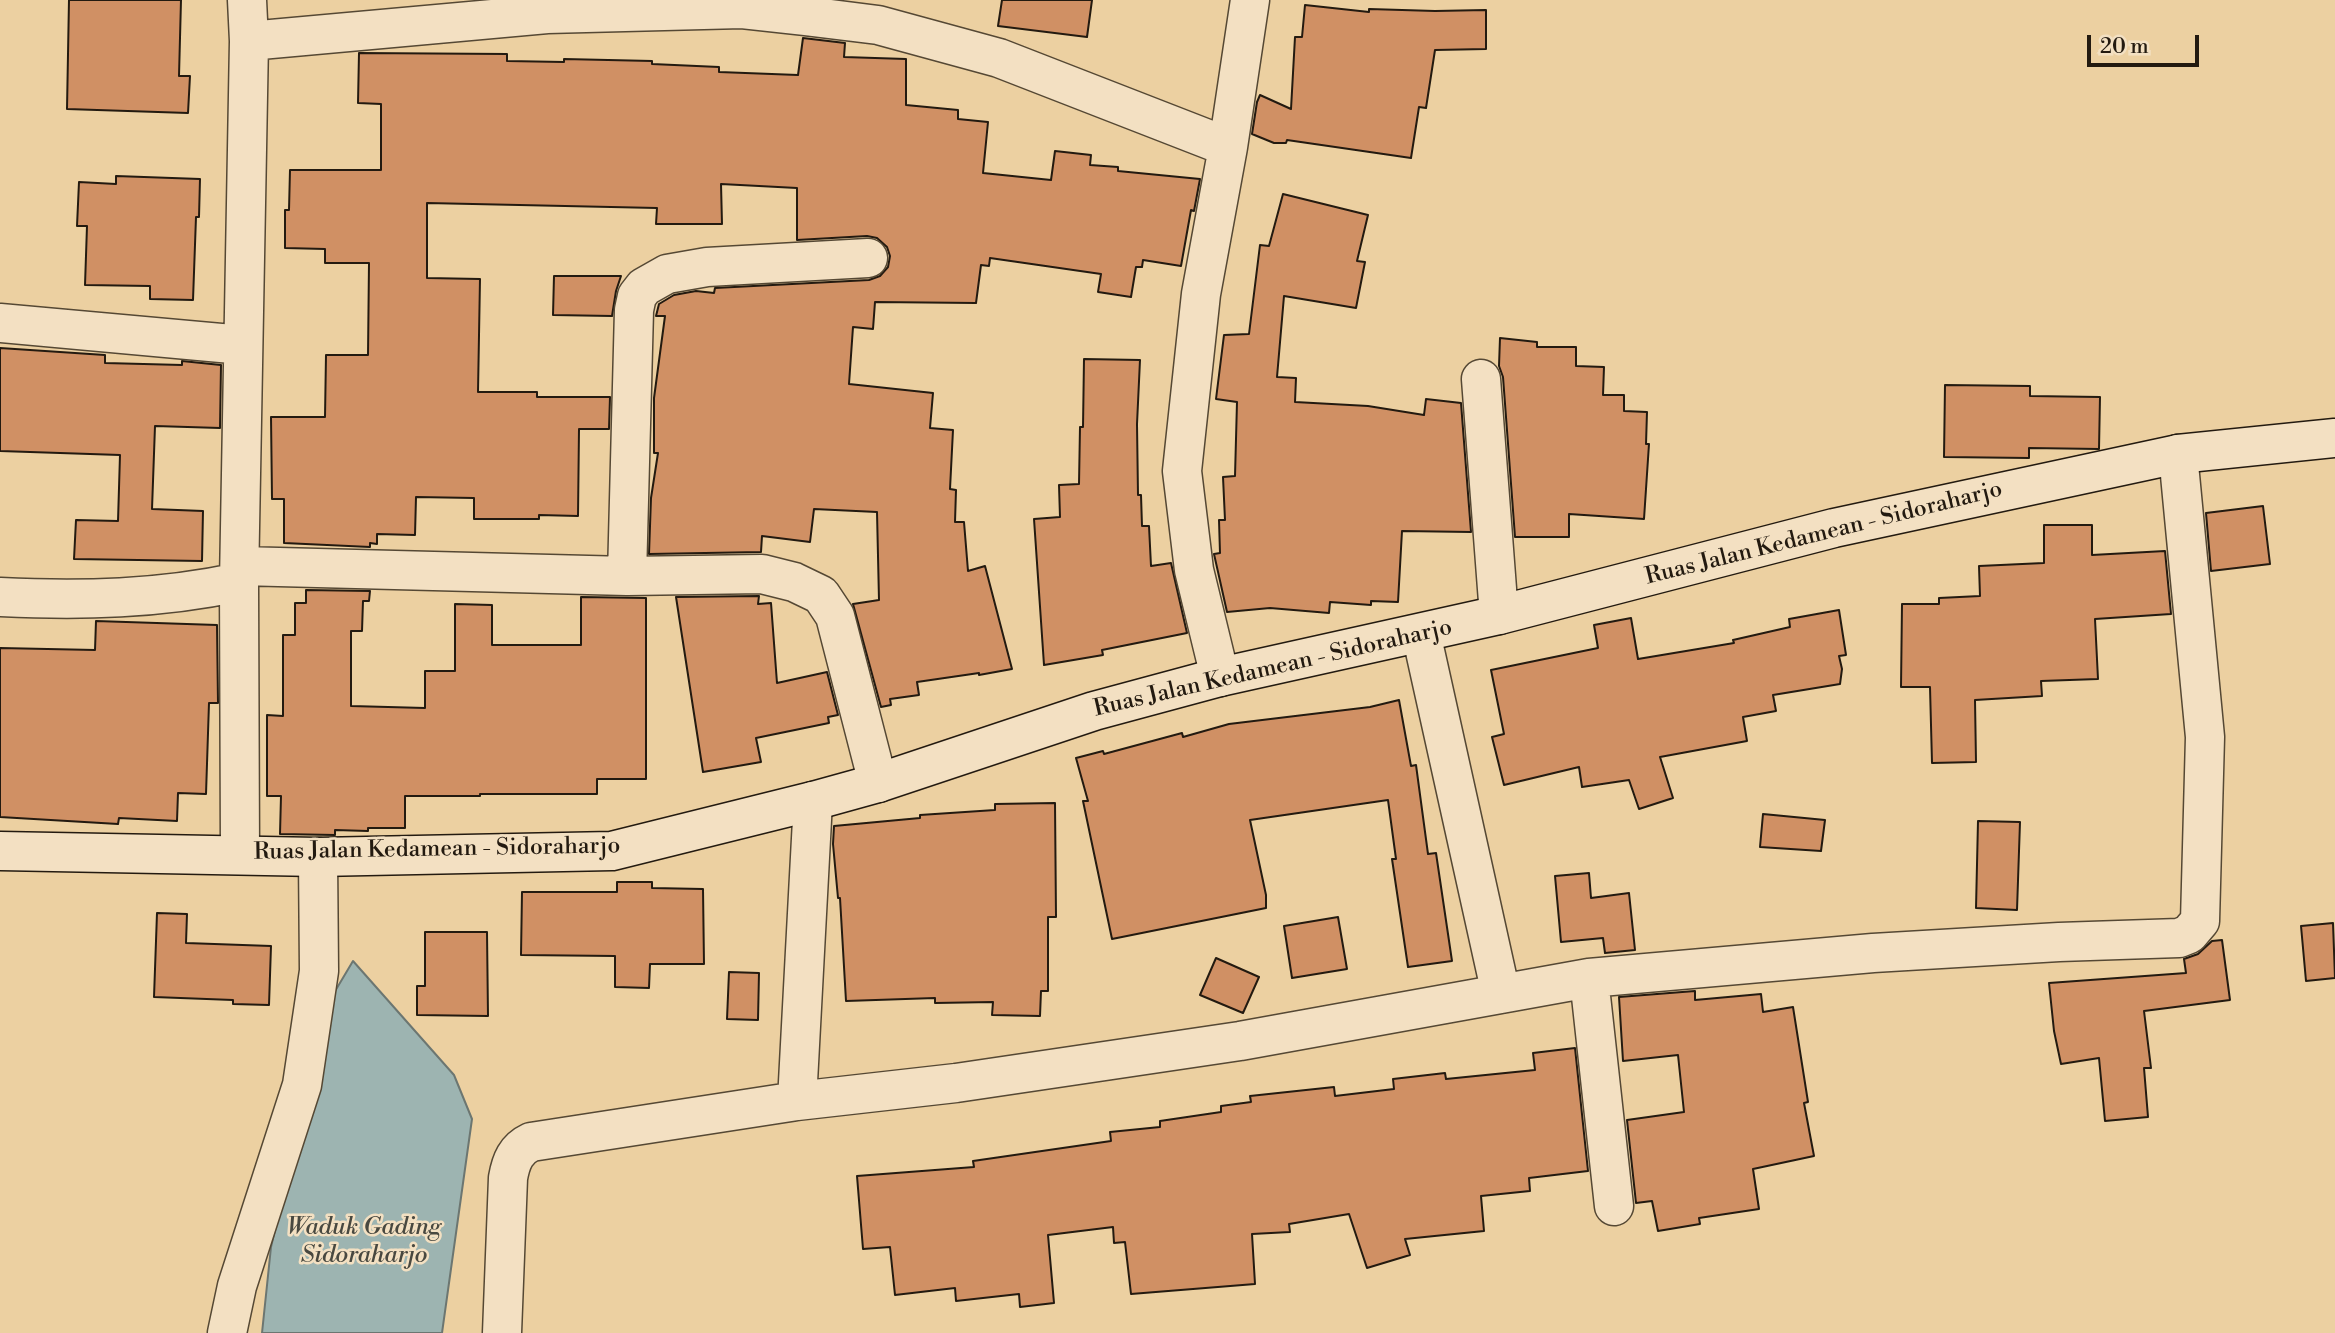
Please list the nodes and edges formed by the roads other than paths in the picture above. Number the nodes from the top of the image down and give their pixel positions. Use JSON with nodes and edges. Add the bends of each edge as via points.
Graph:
{"nodes":[{"id":1,"x":247,"y":0,"type":"edge"},
{"id":2,"x":1250,"y":0,"type":"edge"},
{"id":3,"x":249,"y":41,"type":"junction"},
{"id":4,"x":1228,"y":147,"type":"junction"},
{"id":5,"x":868,"y":258,"type":"dead end"},
{"id":6,"x":0,"y":323,"type":"edge"},
{"id":7,"x":243,"y":345,"type":"junction"},
{"id":8,"x":1481,"y":379,"type":"dead end"},
{"id":9,"x":2335,"y":438,"type":"edge"},
{"id":10,"x":2178,"y":454,"type":"junction"},
{"id":11,"x":239,"y":574,"type":"junction"},
{"id":12,"x":627,"y":576,"type":"junction"},
{"id":13,"x":0,"y":597,"type":"edge"},
{"id":14,"x":1499,"y":615,"type":"junction"},
{"id":15,"x":1421,"y":633,"type":"junction"},
{"id":16,"x":1220,"y":677,"type":"junction"},
{"id":17,"x":878,"y":783,"type":"junction"},
{"id":18,"x":813,"y":801,"type":"junction"},
{"id":19,"x":0,"y":851,"type":"edge"},
{"id":20,"x":240,"y":854,"type":"junction"},
{"id":21,"x":318,"y":857,"type":"junction"},
{"id":22,"x":1590,"y":978,"type":"junction"},
{"id":23,"x":1501,"y":994,"type":"junction"},
{"id":24,"x":797,"y":1101,"type":"junction"},
{"id":25,"x":1614,"y":1206,"type":"dead end"},
{"id":26,"x":228,"y":1333,"type":"edge"},
{"id":27,"x":502,"y":1333,"type":"edge"}],
"edges":[{"from":1,"to":3,"type":"street"},
{"from":2,"to":4,"type":"street"},
{"from":3,"to":4,"type":"street","via":[[547,14],[742,9],[878,25],[999,58]]},
{"from":3,"to":7,"type":"street"},
{"from":4,"to":16,"type":"street","via":[[1200,294],[1182,471],[1194,570]]},
{"from":5,"to":12,"type":"street","via":[[707,267],[667,274],[637,296]]},
{"from":6,"to":7,"type":"street"},
{"from":7,"to":11,"type":"street"},
{"from":8,"to":14,"type":"street"},
{"from":9,"to":10,"type":"street","name":"Ruas Jalan Kedamean - Sidoraharjo"},
{"from":10,"to":14,"type":"street","name":"Ruas Jalan Kedamean - Sidoraharjo","via":[[1834,528]]},
{"from":10,"to":22,"type":"street","via":[[2206,737],[2200,922],[2195,929],[2179,938],[1873,953]]},
{"from":11,"to":12,"type":"street"},
{"from":11,"to":13,"type":"street","via":[[200,590],[146,597]]},
{"from":11,"to":20,"type":"street"},
{"from":12,"to":17,"type":"street","via":[[762,574],[821,595],[835,616]]},
{"from":14,"to":15,"type":"street","name":"Ruas Jalan Kedamean - Sidoraharjo"},
{"from":15,"to":16,"type":"street","name":"Ruas Jalan Kedamean - Sidoraharjo"},
{"from":15,"to":23,"type":"street"},
{"from":16,"to":17,"type":"street","name":"Ruas Jalan Kedamean - Sidoraharjo","via":[[1094,711]]},
{"from":17,"to":18,"type":"street","name":"Ruas Jalan Kedamean - Sidoraharjo"},
{"from":18,"to":21,"type":"street","name":"Ruas Jalan Kedamean - Sidoraharjo","via":[[612,851]]},
{"from":18,"to":24,"type":"street"},
{"from":19,"to":20,"type":"street","name":"Ruas Jalan Kedamean - Sidoraharjo"},
{"from":20,"to":21,"type":"street","name":"Ruas Jalan Kedamean - Sidoraharjo"},
{"from":21,"to":26,"type":"street","via":[[319,971],[302,1085],[237,1286]]},
{"from":22,"to":23,"type":"street"},
{"from":22,"to":25,"type":"street"},
{"from":23,"to":24,"type":"street","via":[[1226,1043]]},
{"from":24,"to":27,"type":"street","via":[[549,1138],[521,1147],[508,1178]]}]}
